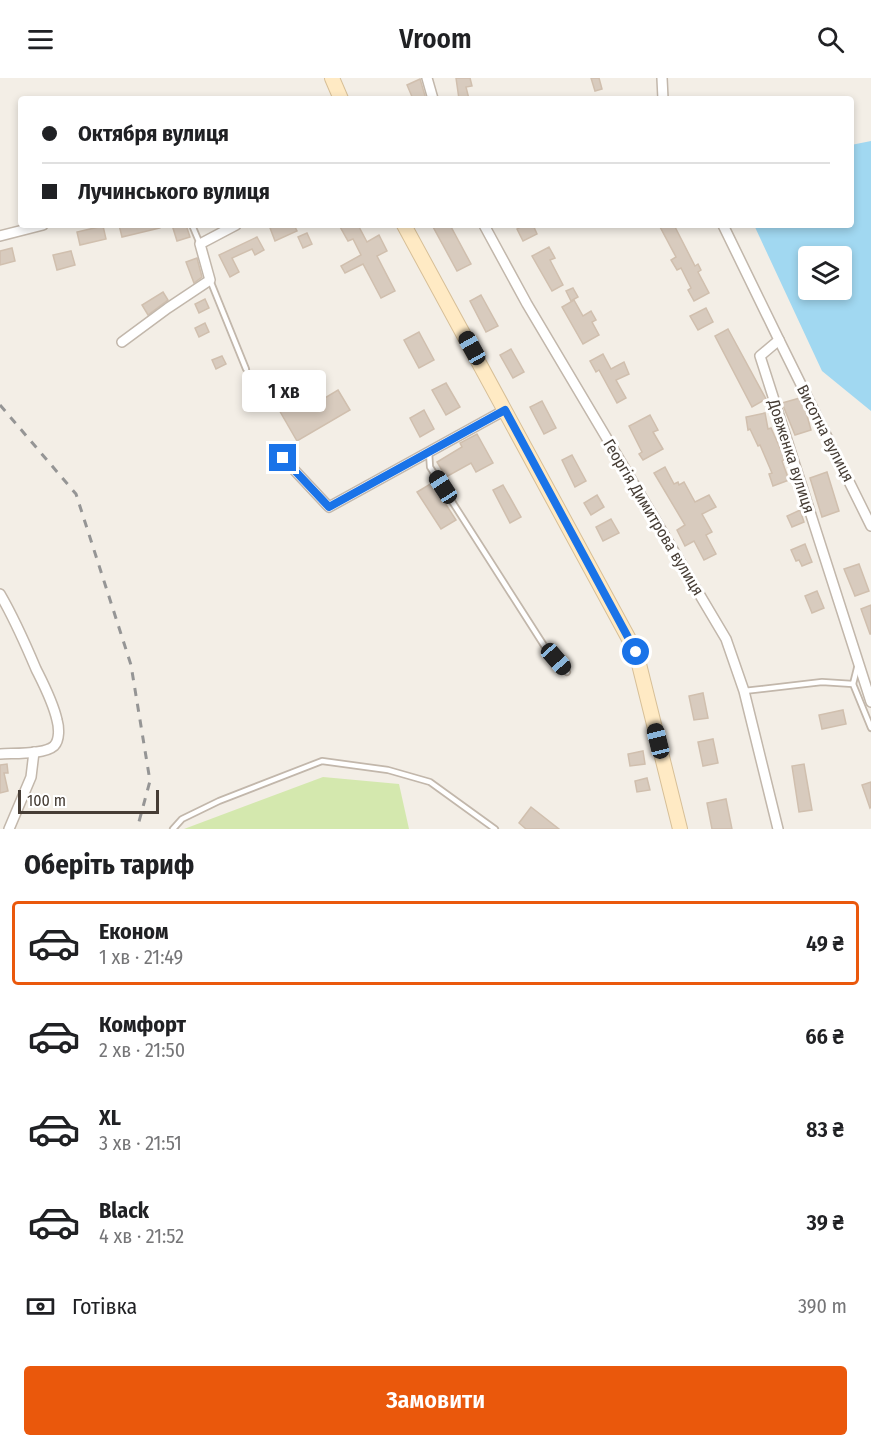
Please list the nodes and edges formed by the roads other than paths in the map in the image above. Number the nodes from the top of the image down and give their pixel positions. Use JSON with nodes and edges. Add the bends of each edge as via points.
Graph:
{"nodes":[{"id":1,"x":332,"y":78,"type":"edge"},
{"id":2,"x":427,"y":78,"type":"edge"},
{"id":3,"x":662,"y":78,"type":"edge"},
{"id":4,"x":340,"y":96,"type":"edge"},
{"id":5,"x":432,"y":96,"type":"edge"},
{"id":6,"x":663,"y":96,"type":"edge"},
{"id":7,"x":32,"y":228,"type":"edge"},
{"id":8,"x":193,"y":228,"type":"edge"},
{"id":9,"x":230,"y":228,"type":"edge"},
{"id":10,"x":406,"y":228,"type":"edge"},
{"id":11,"x":486,"y":228,"type":"edge"},
{"id":12,"x":724,"y":228,"type":"edge"},
{"id":13,"x":0,"y":237,"type":"edge"},
{"id":14,"x":200,"y":244,"type":"junction"},
{"id":15,"x":210,"y":280,"type":"junction"},
{"id":16,"x":779,"y":340,"type":"junction"},
{"id":17,"x":122,"y":342,"type":"dead end"},
{"id":18,"x":246,"y":369,"type":"dead end"},
{"id":19,"x":505,"y":410,"type":"junction"},
{"id":20,"x":429,"y":452,"type":"junction"},
{"id":21,"x":283,"y":458,"type":"dead end"},
{"id":22,"x":871,"y":526,"type":"edge"},
{"id":23,"x":0,"y":594,"type":"edge"},
{"id":24,"x":858,"y":663,"type":"junction"},
{"id":25,"x":567,"y":672,"type":"dead end"},
{"id":26,"x":853,"y":684,"type":"junction"},
{"id":27,"x":744,"y":691,"type":"junction"},
{"id":28,"x":871,"y":702,"type":"edge"},
{"id":29,"x":871,"y":728,"type":"edge"},
{"id":30,"x":34,"y":752,"type":"junction"},
{"id":31,"x":0,"y":754,"type":"edge"},
{"id":32,"x":9,"y":829,"type":"edge"},
{"id":33,"x":173,"y":829,"type":"edge"},
{"id":34,"x":495,"y":829,"type":"edge"},
{"id":35,"x":680,"y":829,"type":"edge"},
{"id":36,"x":778,"y":829,"type":"edge"}],
"edges":[{"from":1,"to":4,"type":"street"},
{"from":2,"to":5,"type":"street"},
{"from":3,"to":6,"type":"street"},
{"from":7,"to":13,"type":"street"},
{"from":8,"to":14,"type":"lane"},
{"from":9,"to":14,"type":"street"},
{"from":10,"to":19,"type":"street"},
{"from":11,"to":27,"type":"street","name":"Георгія Димитрова вулиця","via":[[726,639]]},
{"from":12,"to":16,"type":"street"},
{"from":14,"to":15,"type":"street"},
{"from":15,"to":17,"type":"street"},
{"from":15,"to":18,"type":"lane"},
{"from":16,"to":22,"type":"street","name":"Висотна вулиця"},
{"from":16,"to":24,"type":"street","name":"Довженка вулиця","via":[[760,356]]},
{"from":19,"to":20,"type":"street"},
{"from":19,"to":35,"type":"street","via":[[636,652]]},
{"from":20,"to":21,"type":"street","via":[[329,507]]},
{"from":20,"to":25,"type":"lane","via":[[430,467],[544,646]]},
{"from":23,"to":30,"type":"street","via":[[58,722],[56,744]]},
{"from":24,"to":26,"type":"lane"},
{"from":24,"to":28,"type":"street","name":"Довженка вулиця"},
{"from":26,"to":27,"type":"lane","via":[[822,682]]},
{"from":26,"to":29,"type":"lane"},
{"from":27,"to":36,"type":"street","name":"Георгія Димитрова вулиця"},
{"from":30,"to":31,"type":"street"},
{"from":30,"to":32,"type":"street","via":[[31,777]]},
{"from":33,"to":34,"type":"lane","via":[[182,819],[219,801],[322,761],[388,770],[430,782]]}]}
